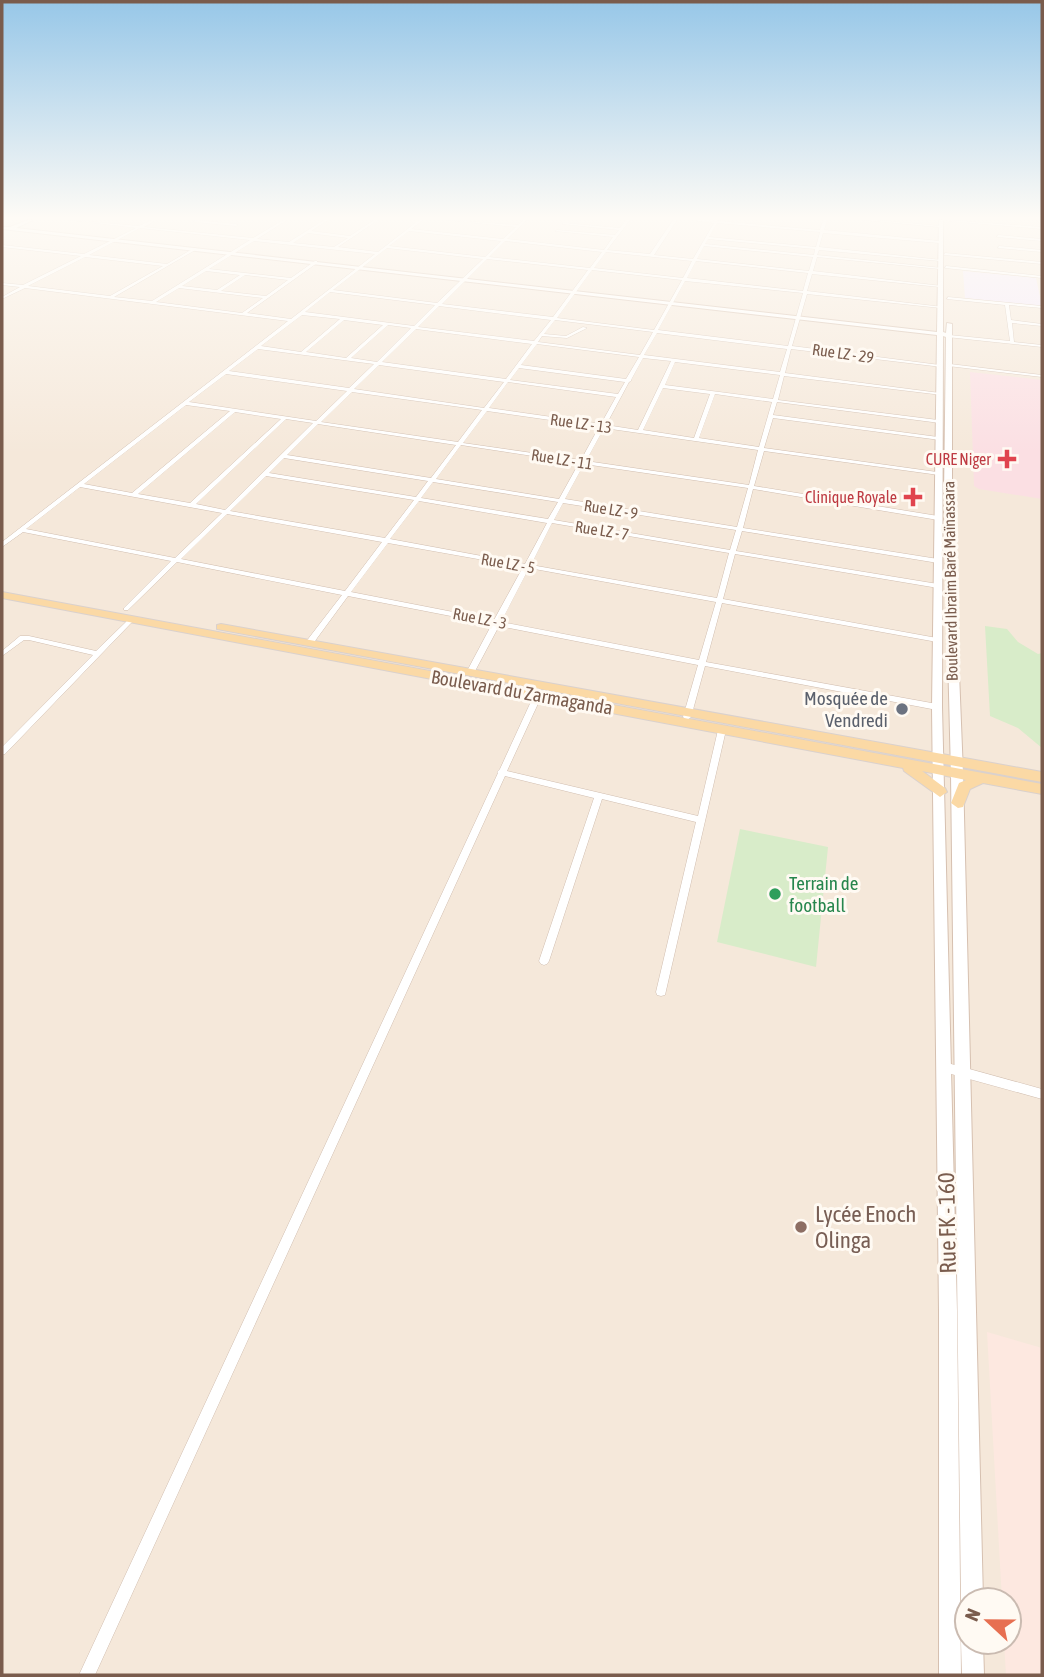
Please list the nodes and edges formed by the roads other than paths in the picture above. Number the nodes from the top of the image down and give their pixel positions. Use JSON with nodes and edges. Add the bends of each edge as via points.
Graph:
{"nodes":[{"id":1,"x":113,"y":298,"type":"edge"},
{"id":2,"x":160,"y":298,"type":"edge"},
{"id":3,"x":266,"y":298,"type":"edge"},
{"id":4,"x":319,"y":298,"type":"edge"},
{"id":5,"x":390,"y":298,"type":"edge"},
{"id":6,"x":444,"y":298,"type":"edge"},
{"id":7,"x":568,"y":298,"type":"edge"},
{"id":8,"x":625,"y":298,"type":"edge"},
{"id":9,"x":675,"y":298,"type":"edge"},
{"id":10,"x":803,"y":298,"type":"edge"},
{"id":11,"x":867,"y":298,"type":"edge"},
{"id":12,"x":941,"y":298,"type":"edge"},
{"id":13,"x":948,"y":298,"type":"edge"},
{"id":14,"x":951,"y":298,"type":"edge"},
{"id":15,"x":152,"y":303,"type":"junction"},
{"id":16,"x":438,"y":304,"type":"junction"},
{"id":17,"x":672,"y":304,"type":"junction"},
{"id":18,"x":1007,"y":304,"type":"junction"},
{"id":19,"x":941,"y":307,"type":"junction"},
{"id":20,"x":1042,"y":307,"type":"edge"},
{"id":21,"x":300,"y":313,"type":"junction"},
{"id":22,"x":243,"y":314,"type":"junction"},
{"id":23,"x":344,"y":318,"type":"junction"},
{"id":24,"x":554,"y":318,"type":"junction"},
{"id":25,"x":798,"y":318,"type":"junction"},
{"id":26,"x":291,"y":320,"type":"junction"},
{"id":27,"x":1009,"y":321,"type":"junction"},
{"id":28,"x":387,"y":324,"type":"junction"},
{"id":29,"x":1042,"y":325,"type":"edge"},
{"id":30,"x":415,"y":328,"type":"junction"},
{"id":31,"x":585,"y":328,"type":"dead end"},
{"id":32,"x":657,"y":331,"type":"junction"},
{"id":33,"x":541,"y":335,"type":"junction"},
{"id":34,"x":945,"y":335,"type":"junction"},
{"id":35,"x":1012,"y":343,"type":"junction"},
{"id":36,"x":534,"y":344,"type":"junction"},
{"id":37,"x":790,"y":346,"type":"junction"},
{"id":38,"x":1042,"y":346,"type":"edge"},
{"id":39,"x":257,"y":347,"type":"junction"},
{"id":40,"x":302,"y":354,"type":"junction"},
{"id":41,"x":642,"y":356,"type":"junction"},
{"id":42,"x":347,"y":359,"type":"junction"},
{"id":43,"x":674,"y":360,"type":"junction"},
{"id":44,"x":378,"y":363,"type":"junction"},
{"id":45,"x":517,"y":366,"type":"junction"},
{"id":46,"x":945,"y":366,"type":"junction"},
{"id":47,"x":224,"y":372,"type":"junction"},
{"id":48,"x":782,"y":373,"type":"junction"},
{"id":49,"x":1042,"y":376,"type":"edge"},
{"id":50,"x":507,"y":380,"type":"junction"},
{"id":51,"x":629,"y":381,"type":"junction"},
{"id":52,"x":662,"y":386,"type":"junction"},
{"id":53,"x":351,"y":390,"type":"junction"},
{"id":54,"x":713,"y":393,"type":"junction"},
{"id":55,"x":940,"y":394,"type":"junction"},
{"id":56,"x":620,"y":396,"type":"junction"},
{"id":57,"x":775,"y":401,"type":"junction"},
{"id":58,"x":186,"y":403,"type":"junction"},
{"id":59,"x":234,"y":410,"type":"junction"},
{"id":60,"x":485,"y":410,"type":"junction"},
{"id":61,"x":771,"y":416,"type":"junction"},
{"id":62,"x":286,"y":417,"type":"junction"},
{"id":63,"x":318,"y":422,"type":"junction"},
{"id":64,"x":938,"y":422,"type":"junction"},
{"id":65,"x":603,"y":427,"type":"junction"},
{"id":66,"x":640,"y":431,"type":"junction"},
{"id":67,"x":696,"y":439,"type":"junction"},
{"id":68,"x":938,"y":439,"type":"junction"},
{"id":69,"x":459,"y":444,"type":"junction"},
{"id":70,"x":762,"y":449,"type":"junction"},
{"id":71,"x":284,"y":456,"type":"junction"},
{"id":72,"x":583,"y":463,"type":"junction"},
{"id":73,"x":266,"y":474,"type":"junction"},
{"id":74,"x":937,"y":474,"type":"junction"},
{"id":75,"x":432,"y":480,"type":"junction"},
{"id":76,"x":79,"y":485,"type":"junction"},
{"id":77,"x":751,"y":487,"type":"junction"},
{"id":78,"x":133,"y":495,"type":"junction"},
{"id":79,"x":417,"y":499,"type":"junction"},
{"id":80,"x":561,"y":501,"type":"junction"},
{"id":81,"x":191,"y":506,"type":"junction"},
{"id":82,"x":227,"y":512,"type":"junction"},
{"id":83,"x":938,"y":518,"type":"junction"},
{"id":84,"x":551,"y":522,"type":"junction"},
{"id":85,"x":22,"y":530,"type":"junction"},
{"id":86,"x":740,"y":530,"type":"junction"},
{"id":87,"x":386,"y":541,"type":"junction"},
{"id":88,"x":2,"y":545,"type":"edge"},
{"id":89,"x":734,"y":552,"type":"junction"},
{"id":90,"x":178,"y":559,"type":"junction"},
{"id":91,"x":938,"y":561,"type":"junction"},
{"id":92,"x":528,"y":567,"type":"junction"},
{"id":93,"x":2,"y":585,"type":"edge"},
{"id":94,"x":938,"y":586,"type":"junction"},
{"id":95,"x":347,"y":593,"type":"junction"},
{"id":96,"x":2,"y":595,"type":"edge"},
{"id":97,"x":720,"y":601,"type":"junction"},
{"id":98,"x":129,"y":614,"type":"junction"},
{"id":99,"x":497,"y":621,"type":"junction"},
{"id":100,"x":937,"y":640,"type":"junction"},
{"id":101,"x":309,"y":643,"type":"junction"},
{"id":102,"x":2,"y":654,"type":"edge"},
{"id":103,"x":98,"y":654,"type":"junction"},
{"id":104,"x":700,"y":663,"type":"junction"},
{"id":105,"x":470,"y":673,"type":"junction"},
{"id":106,"x":538,"y":695,"type":"junction"},
{"id":107,"x":937,"y":707,"type":"junction"},
{"id":108,"x":687,"y":717,"type":"junction"},
{"id":109,"x":722,"y":730,"type":"junction"},
{"id":110,"x":2,"y":752,"type":"edge"},
{"id":111,"x":901,"y":764,"type":"junction"},
{"id":112,"x":948,"y":766,"type":"junction"},
{"id":113,"x":501,"y":772,"type":"junction"},
{"id":114,"x":1042,"y":777,"type":"edge"},
{"id":115,"x":981,"y":778,"type":"junction"},
{"id":116,"x":1042,"y":789,"type":"edge"},
{"id":117,"x":940,"y":792,"type":"junction"},
{"id":118,"x":599,"y":795,"type":"junction"},
{"id":119,"x":958,"y":803,"type":"junction"},
{"id":120,"x":699,"y":820,"type":"junction"},
{"id":121,"x":544,"y":961,"type":"dead end"},
{"id":122,"x":661,"y":992,"type":"dead end"},
{"id":123,"x":944,"y":1067,"type":"junction"},
{"id":124,"x":962,"y":1072,"type":"junction"},
{"id":125,"x":1042,"y":1094,"type":"edge"},
{"id":126,"x":948,"y":1311,"type":"junction"},
{"id":127,"x":968,"y":1316,"type":"junction"},
{"id":128,"x":972,"y":1586,"type":"edge"},
{"id":129,"x":972,"y":1656,"type":"edge"},
{"id":130,"x":86,"y":1675,"type":"edge"},
{"id":131,"x":950,"y":1675,"type":"edge"},
{"id":132,"x":973,"y":1675,"type":"edge"}],
"edges":[{"from":1,"to":15,"type":"street"},
{"from":2,"to":15,"type":"street"},
{"from":3,"to":22,"type":"street"},
{"from":4,"to":21,"type":"street"},
{"from":5,"to":16,"type":"street","name":"Rue LZ - 29"},
{"from":6,"to":16,"type":"street"},
{"from":7,"to":24,"type":"street"},
{"from":8,"to":17,"type":"main road"},
{"from":9,"to":17,"type":"street"},
{"from":10,"to":25,"type":"street"},
{"from":11,"to":19,"type":"street"},
{"from":12,"to":19,"type":"main road","name":"Boulevard Ibraim Baré Maïnassara"},
{"from":13,"to":34,"type":"main road","name":"Boulevard Ibraim Baré Maïnassara"},
{"from":14,"to":18,"type":"street"},
{"from":15,"to":22,"type":"street"},
{"from":16,"to":24,"type":"street","name":"Rue LZ - 29"},
{"from":16,"to":30,"type":"street"},
{"from":17,"to":25,"type":"main road"},
{"from":17,"to":32,"type":"street"},
{"from":18,"to":20,"type":"street"},
{"from":18,"to":27,"type":"street"},
{"from":19,"to":34,"type":"main road","name":"Boulevard Ibraim Baré Maïnassara"},
{"from":21,"to":23,"type":"street"},
{"from":21,"to":26,"type":"street"},
{"from":22,"to":26,"type":"street"},
{"from":23,"to":28,"type":"street"},
{"from":23,"to":40,"type":"street"},
{"from":24,"to":32,"type":"street","name":"Rue LZ - 29"},
{"from":24,"to":33,"type":"street"},
{"from":25,"to":34,"type":"main road"},
{"from":25,"to":37,"type":"street"},
{"from":26,"to":39,"type":"street"},
{"from":27,"to":29,"type":"street"},
{"from":27,"to":35,"type":"street"},
{"from":28,"to":30,"type":"street"},
{"from":28,"to":42,"type":"street"},
{"from":30,"to":36,"type":"street"},
{"from":30,"to":44,"type":"street"},
{"from":31,"to":33,"type":"street","via":[[573,336]]},
{"from":32,"to":37,"type":"street","name":"Rue LZ - 29"},
{"from":32,"to":41,"type":"street"},
{"from":33,"to":36,"type":"street"},
{"from":34,"to":35,"type":"street"},
{"from":34,"to":46,"type":"main road","name":"Boulevard Ibraim Baré Maïnassara"},
{"from":35,"to":38,"type":"street"},
{"from":36,"to":41,"type":"street"},
{"from":36,"to":45,"type":"street"},
{"from":37,"to":46,"type":"street","name":"Rue LZ - 29"},
{"from":37,"to":48,"type":"street"},
{"from":39,"to":40,"type":"street"},
{"from":39,"to":47,"type":"street"},
{"from":40,"to":42,"type":"street"},
{"from":41,"to":43,"type":"street"},
{"from":41,"to":51,"type":"street"},
{"from":42,"to":44,"type":"street"},
{"from":43,"to":48,"type":"street"},
{"from":43,"to":52,"type":"street"},
{"from":44,"to":50,"type":"street"},
{"from":44,"to":53,"type":"street"},
{"from":45,"to":50,"type":"street"},
{"from":45,"to":51,"type":"street"},
{"from":46,"to":49,"type":"street","name":"Rue LZ - 29"},
{"from":46,"to":55,"type":"main road","name":"Boulevard Ibraim Baré Maïnassara"},
{"from":46,"to":112,"type":"main road","name":"Boulevard Ibraim Baré Maïnassara"},
{"from":47,"to":53,"type":"street","name":"Rue LZ - 13"},
{"from":47,"to":58,"type":"street"},
{"from":48,"to":55,"type":"street"},
{"from":48,"to":57,"type":"street"},
{"from":50,"to":56,"type":"street"},
{"from":50,"to":60,"type":"street"},
{"from":51,"to":56,"type":"street"},
{"from":52,"to":54,"type":"street"},
{"from":52,"to":66,"type":"street"},
{"from":53,"to":60,"type":"street","name":"Rue LZ - 13"},
{"from":53,"to":63,"type":"street"},
{"from":54,"to":57,"type":"street"},
{"from":54,"to":67,"type":"street"},
{"from":55,"to":64,"type":"main road","name":"Boulevard Ibraim Baré Maïnassara"},
{"from":56,"to":65,"type":"street"},
{"from":57,"to":61,"type":"street"},
{"from":57,"to":64,"type":"street"},
{"from":58,"to":59,"type":"street","name":"Rue LZ - 11"},
{"from":58,"to":76,"type":"street"},
{"from":59,"to":62,"type":"street","name":"Rue LZ - 11"},
{"from":59,"to":78,"type":"street"},
{"from":60,"to":65,"type":"street","name":"Rue LZ - 13"},
{"from":60,"to":69,"type":"street"},
{"from":61,"to":68,"type":"street"},
{"from":61,"to":70,"type":"street"},
{"from":62,"to":63,"type":"street","name":"Rue LZ - 11"},
{"from":62,"to":81,"type":"street"},
{"from":63,"to":69,"type":"street","name":"Rue LZ - 11"},
{"from":63,"to":71,"type":"street"},
{"from":64,"to":68,"type":"main road","name":"Boulevard Ibraim Baré Maïnassara"},
{"from":65,"to":66,"type":"street","name":"Rue LZ - 13"},
{"from":65,"to":72,"type":"street"},
{"from":66,"to":67,"type":"street","name":"Rue LZ - 13"},
{"from":67,"to":70,"type":"street","name":"Rue LZ - 13"},
{"from":68,"to":74,"type":"main road","name":"Boulevard Ibraim Baré Maïnassara"},
{"from":69,"to":72,"type":"street","name":"Rue LZ - 11"},
{"from":69,"to":75,"type":"street"},
{"from":70,"to":74,"type":"street","name":"Rue LZ - 13"},
{"from":70,"to":77,"type":"street"},
{"from":71,"to":73,"type":"street"},
{"from":71,"to":75,"type":"street","name":"Rue LZ - 9"},
{"from":72,"to":77,"type":"street","name":"Rue LZ - 11"},
{"from":72,"to":80,"type":"street"},
{"from":73,"to":79,"type":"street","name":"Rue LZ - 7"},
{"from":73,"to":82,"type":"street"},
{"from":74,"to":83,"type":"main road","name":"Boulevard Ibraim Baré Maïnassara"},
{"from":75,"to":79,"type":"street"},
{"from":75,"to":80,"type":"street","name":"Rue LZ - 9"},
{"from":76,"to":78,"type":"street","name":"Rue LZ - 5"},
{"from":76,"to":85,"type":"street"},
{"from":77,"to":83,"type":"street","name":"Rue LZ - 11"},
{"from":77,"to":86,"type":"street"},
{"from":78,"to":81,"type":"street","name":"Rue LZ - 5"},
{"from":79,"to":84,"type":"street","name":"Rue LZ - 7"},
{"from":79,"to":87,"type":"street"},
{"from":80,"to":84,"type":"street"},
{"from":80,"to":86,"type":"street","name":"Rue LZ - 9"},
{"from":81,"to":82,"type":"street","name":"Rue LZ - 5"},
{"from":82,"to":87,"type":"street","name":"Rue LZ - 5"},
{"from":82,"to":90,"type":"street"},
{"from":83,"to":91,"type":"main road","name":"Boulevard Ibraim Baré Maïnassara"},
{"from":84,"to":89,"type":"street","name":"Rue LZ - 7"},
{"from":84,"to":92,"type":"street"},
{"from":85,"to":88,"type":"street"},
{"from":85,"to":90,"type":"street","name":"Rue LZ - 3"},
{"from":86,"to":89,"type":"street"},
{"from":86,"to":91,"type":"street","name":"Rue LZ - 9"},
{"from":87,"to":92,"type":"street","name":"Rue LZ - 5"},
{"from":87,"to":95,"type":"street"},
{"from":89,"to":94,"type":"street","name":"Rue LZ - 7"},
{"from":89,"to":97,"type":"street"},
{"from":90,"to":95,"type":"street","name":"Rue LZ - 3"},
{"from":90,"to":98,"type":"street"},
{"from":91,"to":94,"type":"main road","name":"Boulevard Ibraim Baré Maïnassara"},
{"from":92,"to":97,"type":"street","name":"Rue LZ - 5"},
{"from":92,"to":99,"type":"street"},
{"from":93,"to":98,"type":"main road","name":"Boulevard du Zarmaganda"},
{"from":94,"to":100,"type":"main road","name":"Boulevard Ibraim Baré Maïnassara"},
{"from":95,"to":99,"type":"street","name":"Rue LZ - 3"},
{"from":95,"to":101,"type":"street"},
{"from":96,"to":98,"type":"main road","name":"Boulevard du Zarmaganda"},
{"from":97,"to":100,"type":"street","name":"Rue LZ - 5"},
{"from":97,"to":104,"type":"street"},
{"from":98,"to":101,"type":"main road","name":"Boulevard du Zarmaganda"},
{"from":98,"to":103,"type":"street"},
{"from":98,"to":106,"type":"main road","name":"Boulevard du Zarmaganda"},
{"from":99,"to":104,"type":"street","name":"Rue LZ - 3"},
{"from":99,"to":105,"type":"street"},
{"from":100,"to":107,"type":"main road","name":"Boulevard Ibraim Baré Maïnassara"},
{"from":101,"to":105,"type":"main road","name":"Boulevard du Zarmaganda"},
{"from":102,"to":103,"type":"street","via":[[15,642],[29,638]]},
{"from":103,"to":110,"type":"street"},
{"from":104,"to":107,"type":"street","name":"Rue LZ - 3"},
{"from":104,"to":108,"type":"street"},
{"from":105,"to":108,"type":"main road","name":"Boulevard du Zarmaganda"},
{"from":106,"to":108,"type":"main road","name":"Boulevard du Zarmaganda"},
{"from":106,"to":113,"type":"street"},
{"from":107,"to":112,"type":"main road","name":"Boulevard Ibraim Baré Maïnassara"},
{"from":108,"to":109,"type":"main road","name":"Boulevard du Zarmaganda"},
{"from":108,"to":112,"type":"main road","name":"Boulevard du Zarmaganda"},
{"from":109,"to":111,"type":"main road","name":"Boulevard du Zarmaganda"},
{"from":109,"to":120,"type":"street"},
{"from":111,"to":112,"type":"main road","name":"Boulevard du Zarmaganda"},
{"from":111,"to":117,"type":"main road"},
{"from":112,"to":114,"type":"main road","name":"Boulevard du Zarmaganda"},
{"from":112,"to":115,"type":"main road","name":"Boulevard du Zarmaganda"},
{"from":112,"to":117,"type":"main road","name":"Rue FK - 160"},
{"from":112,"to":119,"type":"main road","name":"Rue FK - 160"},
{"from":113,"to":118,"type":"street"},
{"from":113,"to":130,"type":"street"},
{"from":115,"to":116,"type":"main road","name":"Boulevard du Zarmaganda"},
{"from":115,"to":119,"type":"main road","via":[[964,786]]},
{"from":117,"to":123,"type":"main road","name":"Rue FK - 160"},
{"from":118,"to":120,"type":"street"},
{"from":118,"to":121,"type":"street"},
{"from":119,"to":124,"type":"main road","name":"Rue FK - 160"},
{"from":120,"to":122,"type":"street"},
{"from":123,"to":124,"type":"street"},
{"from":123,"to":126,"type":"main road","name":"Rue FK - 160"},
{"from":124,"to":125,"type":"street"},
{"from":124,"to":127,"type":"main road","name":"Rue FK - 160"},
{"from":126,"to":127,"type":"main road"},
{"from":126,"to":131,"type":"main road","name":"Rue FK - 160"},
{"from":127,"to":128,"type":"main road","name":"Rue FK - 160"},
{"from":129,"to":132,"type":"main road"}]}
